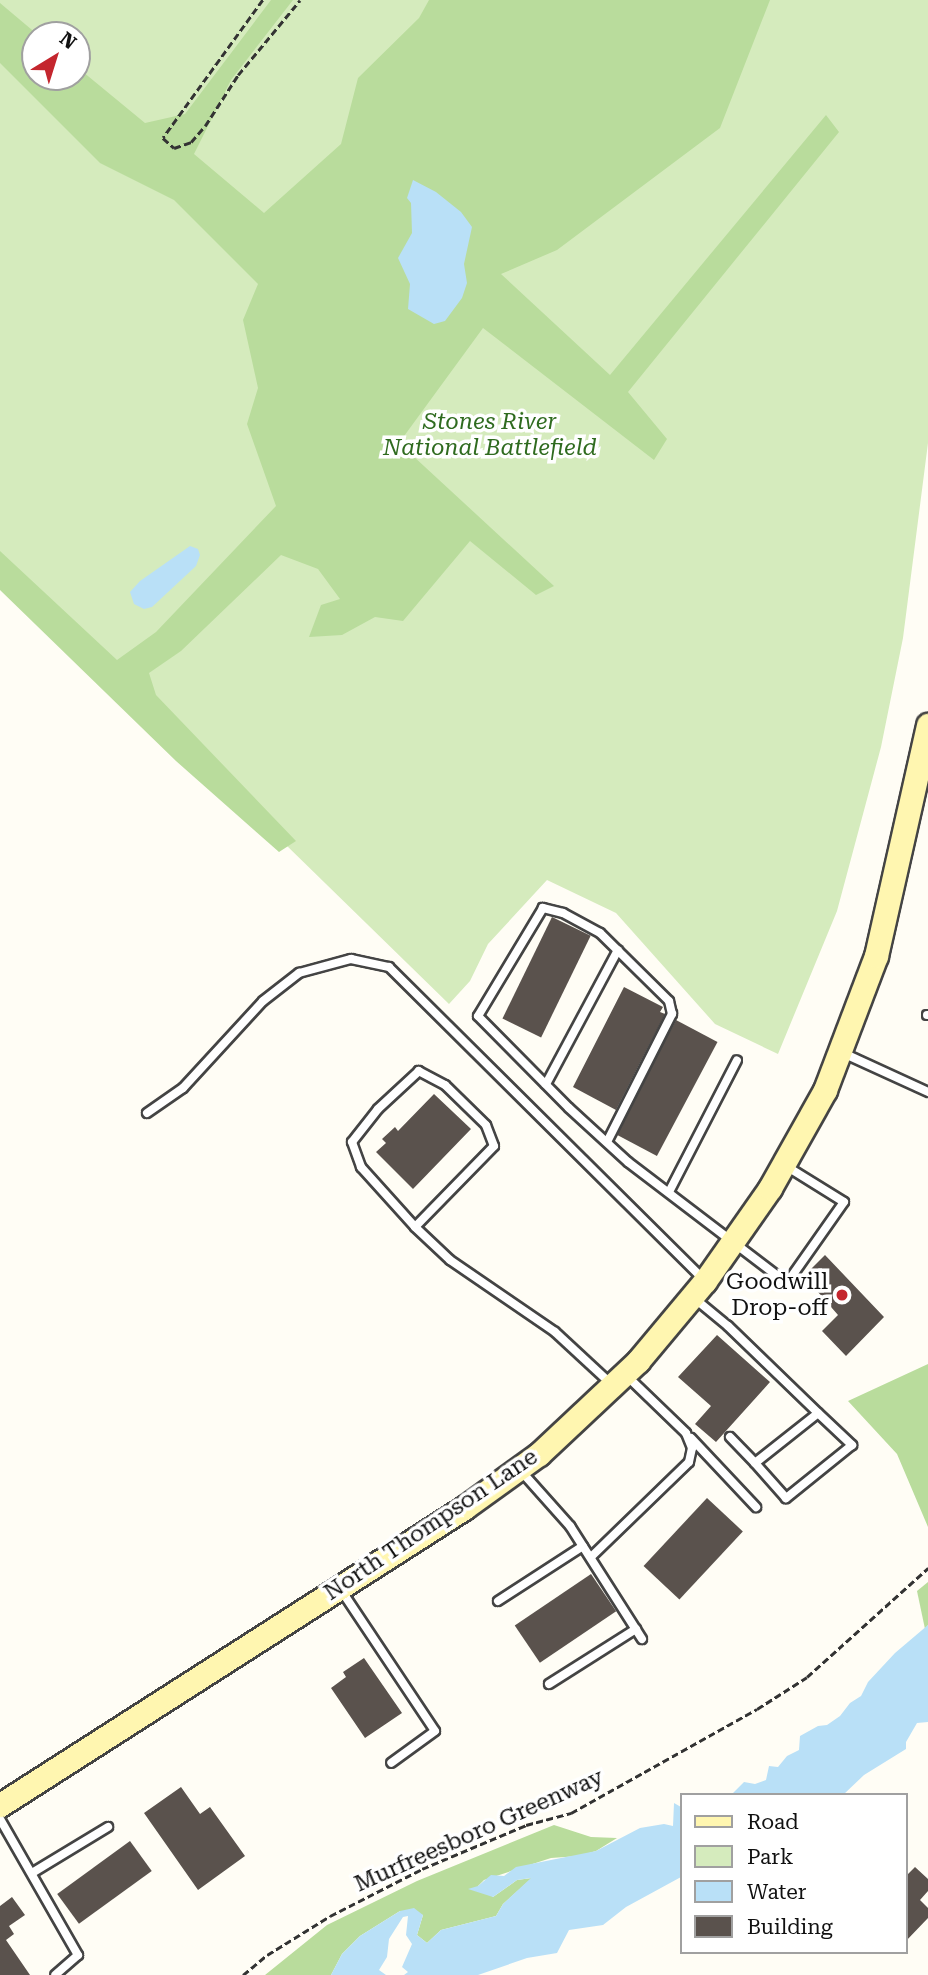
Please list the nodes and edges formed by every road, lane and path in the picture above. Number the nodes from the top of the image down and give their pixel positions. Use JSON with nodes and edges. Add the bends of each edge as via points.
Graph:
{"nodes":[{"id":1,"x":263,"y":0,"type":"edge"},
{"id":2,"x":300,"y":0,"type":"edge"},
{"id":3,"x":928,"y":725,"type":"edge"},
{"id":4,"x":618,"y":950,"type":"junction"},
{"id":5,"x":840,"y":1051,"type":"junction"},
{"id":6,"x":737,"y":1060,"type":"dead end"},
{"id":7,"x":546,"y":1084,"type":"junction"},
{"id":8,"x":928,"y":1092,"type":"edge"},
{"id":9,"x":147,"y":1113,"type":"dead end"},
{"id":10,"x":607,"y":1142,"type":"junction"},
{"id":11,"x":783,"y":1164,"type":"junction"},
{"id":12,"x":669,"y":1192,"type":"junction"},
{"id":13,"x":415,"y":1227,"type":"junction"},
{"id":14,"x":733,"y":1241,"type":"junction"},
{"id":15,"x":698,"y":1289,"type":"junction"},
{"id":16,"x":619,"y":1379,"type":"junction"},
{"id":17,"x":818,"y":1413,"type":"junction"},
{"id":18,"x":686,"y":1433,"type":"junction"},
{"id":19,"x":730,"y":1437,"type":"dead end"},
{"id":20,"x":755,"y":1463,"type":"junction"},
{"id":21,"x":519,"y":1468,"type":"junction"},
{"id":22,"x":756,"y":1507,"type":"dead end"},
{"id":23,"x":583,"y":1546,"type":"junction"},
{"id":24,"x":591,"y":1557,"type":"junction"},
{"id":25,"x":928,"y":1568,"type":"edge"},
{"id":26,"x":340,"y":1587,"type":"junction"},
{"id":27,"x":498,"y":1601,"type":"dead end"},
{"id":28,"x":636,"y":1629,"type":"junction"},
{"id":29,"x":642,"y":1639,"type":"dead end"},
{"id":30,"x":549,"y":1684,"type":"dead end"},
{"id":31,"x":391,"y":1763,"type":"dead end"},
{"id":32,"x":0,"y":1805,"type":"edge"},
{"id":33,"x":0,"y":1819,"type":"edge"},
{"id":34,"x":108,"y":1827,"type":"dead end"},
{"id":35,"x":32,"y":1873,"type":"junction"},
{"id":36,"x":55,"y":1975,"type":"edge"},
{"id":37,"x":243,"y":1975,"type":"edge"}],
"edges":[{"from":1,"to":2,"type":"path","via":[[163,138],[174,148],[191,142],[205,126],[238,75]]},
{"from":3,"to":5,"type":"main road","name":"North Thompson Lane","via":[[876,956]]},
{"from":4,"to":7,"type":"lane"},
{"from":4,"to":7,"type":"lane","via":[[600,933],[543,908],[478,1016]]},
{"from":4,"to":10,"type":"lane","via":[[668,1001],[672,1014]]},
{"from":5,"to":8,"type":"lane"},
{"from":5,"to":11,"type":"main road","name":"North Thompson Lane","via":[[825,1090]]},
{"from":6,"to":12,"type":"lane"},
{"from":7,"to":10,"type":"lane"},
{"from":9,"to":15,"type":"lane","via":[[183,1088],[263,1001],[299,973],[351,959],[389,967]]},
{"from":10,"to":12,"type":"lane"},
{"from":11,"to":14,"type":"main road","name":"North Thompson Lane"},
{"from":11,"to":14,"type":"lane","via":[[844,1202],[787,1283]]},
{"from":12,"to":14,"type":"lane"},
{"from":13,"to":13,"type":"lane","via":[[361,1167],[352,1142],[378,1108],[419,1071],[445,1085],[486,1125],[494,1146]]},
{"from":13,"to":16,"type":"lane","via":[[481,1283]]},
{"from":14,"to":15,"type":"main road","name":"North Thompson Lane"},
{"from":15,"to":16,"type":"main road","name":"North Thompson Lane"},
{"from":15,"to":17,"type":"lane","via":[[728,1326]]},
{"from":16,"to":18,"type":"lane"},
{"from":16,"to":21,"type":"main road","name":"North Thompson Lane"},
{"from":17,"to":20,"type":"lane"},
{"from":17,"to":20,"type":"lane","via":[[852,1445],[786,1498]]},
{"from":18,"to":22,"type":"lane"},
{"from":18,"to":24,"type":"lane","via":[[692,1448],[689,1462]]},
{"from":19,"to":20,"type":"lane"},
{"from":21,"to":23,"type":"lane"},
{"from":21,"to":26,"type":"main road","name":"North Thompson Lane"},
{"from":23,"to":24,"type":"lane"},
{"from":23,"to":27,"type":"lane"},
{"from":24,"to":28,"type":"lane"},
{"from":25,"to":37,"type":"path","name":"Murfreesboro Greenway","via":[[807,1677],[757,1709],[571,1813],[526,1825],[434,1864],[330,1916]]},
{"from":26,"to":31,"type":"lane","via":[[435,1731]]},
{"from":26,"to":32,"type":"main road","name":"North Thompson Lane"},
{"from":28,"to":29,"type":"lane"},
{"from":28,"to":30,"type":"lane"},
{"from":33,"to":35,"type":"lane"},
{"from":34,"to":35,"type":"lane"},
{"from":35,"to":36,"type":"lane","via":[[78,1955]]}]}
